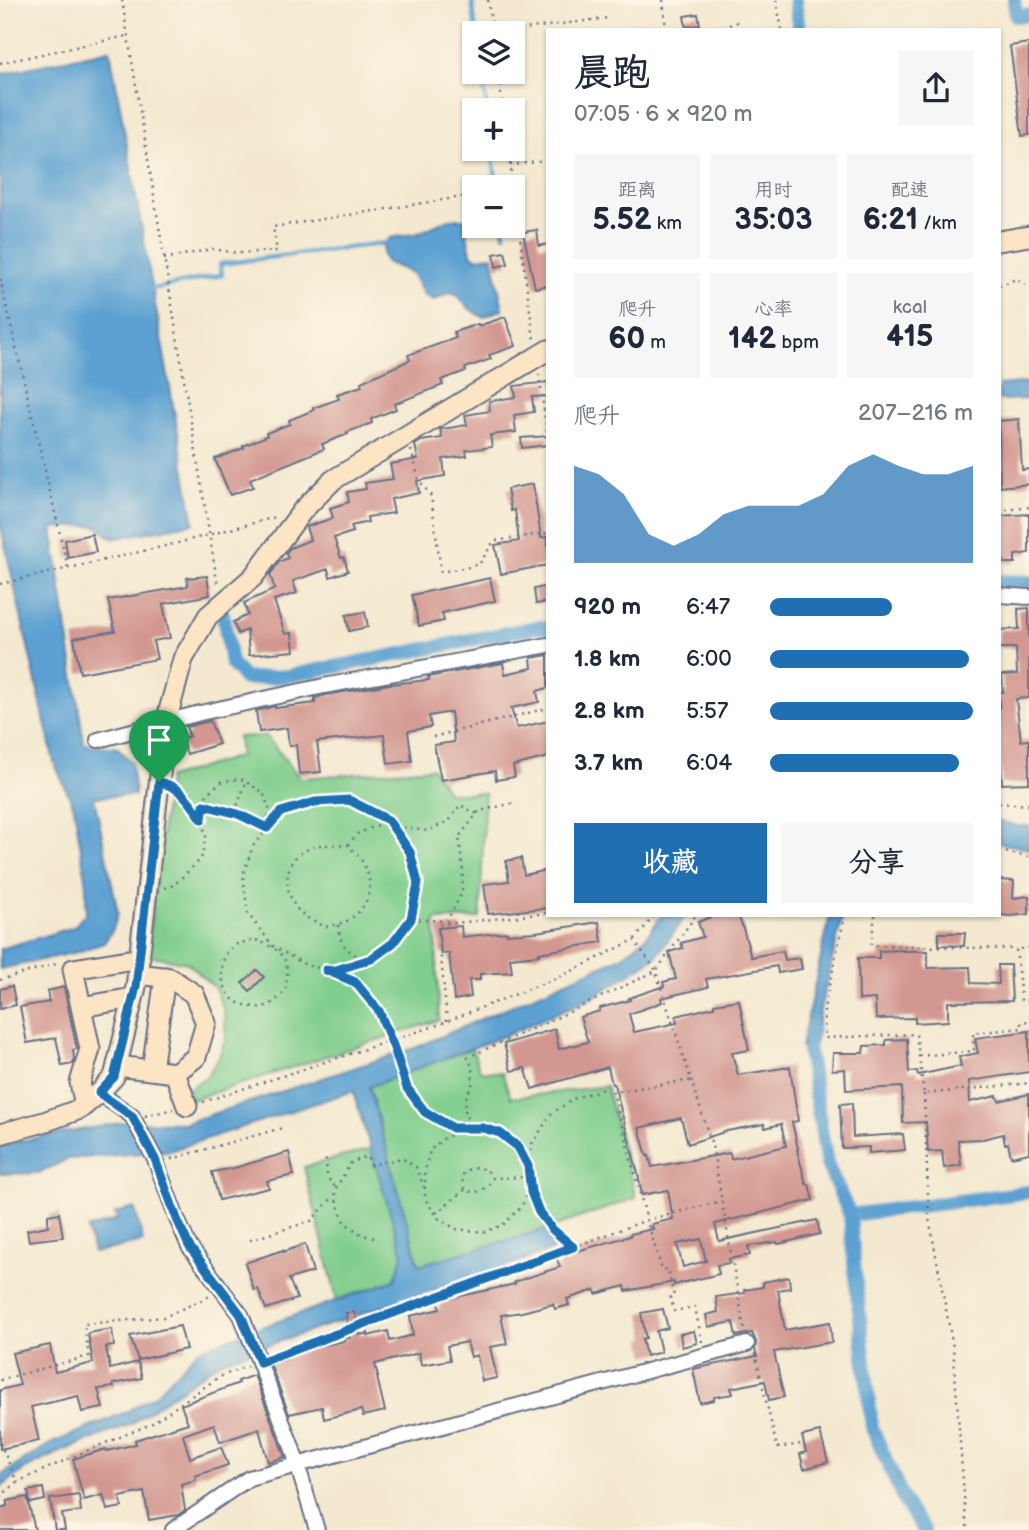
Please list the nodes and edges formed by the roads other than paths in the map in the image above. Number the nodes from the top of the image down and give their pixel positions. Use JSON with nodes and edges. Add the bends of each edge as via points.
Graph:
{"nodes":[{"id":1,"x":1029,"y":236,"type":"edge"},
{"id":2,"x":1001,"y":240,"type":"edge"},
{"id":3,"x":542,"y":354,"type":"edge"},
{"id":4,"x":1001,"y":595,"type":"edge"},
{"id":5,"x":1029,"y":597,"type":"edge"},
{"id":6,"x":546,"y":645,"type":"edge"},
{"id":7,"x":166,"y":722,"type":"junction"},
{"id":8,"x":98,"y":740,"type":"dead end"},
{"id":9,"x":139,"y":966,"type":"junction"},
{"id":10,"x":166,"y":977,"type":"junction"},
{"id":11,"x":133,"y":998,"type":"junction"},
{"id":12,"x":81,"y":1007,"type":"junction"},
{"id":13,"x":117,"y":1066,"type":"junction"},
{"id":14,"x":152,"y":1070,"type":"junction"},
{"id":15,"x":175,"y":1073,"type":"junction"},
{"id":16,"x":92,"y":1099,"type":"junction"},
{"id":17,"x":187,"y":1106,"type":"road end"},
{"id":18,"x":0,"y":1134,"type":"edge"},
{"id":19,"x":747,"y":1344,"type":"road end"},
{"id":20,"x":298,"y":1465,"type":"junction"},
{"id":21,"x":173,"y":1530,"type":"edge"},
{"id":22,"x":317,"y":1530,"type":"edge"}],
"edges":[{"from":1,"to":2,"type":"street"},
{"from":3,"to":7,"type":"street","via":[[333,480],[303,510],[253,577],[208,616],[183,659]]},
{"from":4,"to":5,"type":"street"},
{"from":6,"to":7,"type":"street","via":[[324,686]]},
{"from":7,"to":8,"type":"street"},
{"from":7,"to":9,"type":"street"},
{"from":9,"to":10,"type":"street"},
{"from":9,"to":11,"type":"street"},
{"from":9,"to":12,"type":"street","via":[[73,969]]},
{"from":10,"to":14,"type":"street"},
{"from":10,"to":15,"type":"street","via":[[194,993],[206,1023],[196,1057]]},
{"from":11,"to":12,"type":"street"},
{"from":11,"to":13,"type":"street"},
{"from":12,"to":16,"type":"street","via":[[90,1049],[80,1083]]},
{"from":13,"to":14,"type":"street"},
{"from":13,"to":16,"type":"street","via":[[114,1077]]},
{"from":14,"to":15,"type":"street"},
{"from":15,"to":17,"type":"street"},
{"from":16,"to":18,"type":"street","via":[[80,1109]]},
{"from":16,"to":20,"type":"street","via":[[135,1121],[189,1246],[241,1315]]},
{"from":19,"to":20,"type":"street"},
{"from":20,"to":21,"type":"street","via":[[249,1478]]},
{"from":20,"to":22,"type":"street"}]}
